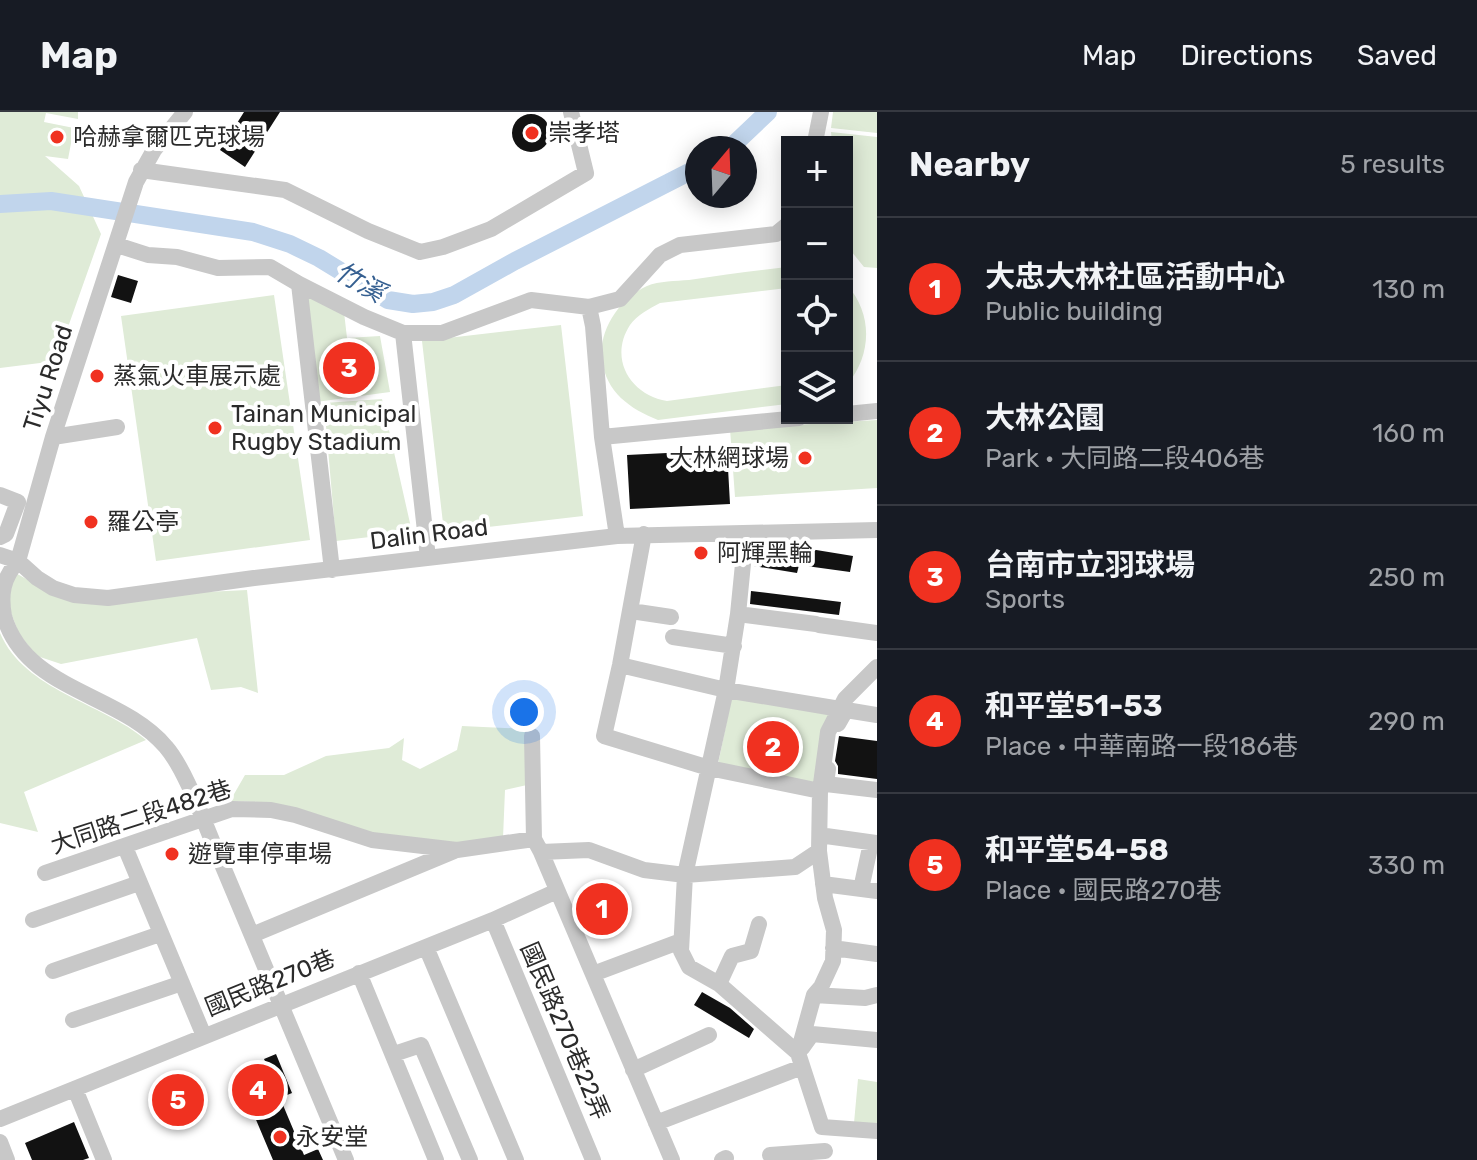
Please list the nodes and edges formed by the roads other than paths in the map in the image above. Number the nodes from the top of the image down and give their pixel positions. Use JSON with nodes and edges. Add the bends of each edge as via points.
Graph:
{"nodes":[{"id":1,"x":185,"y":112,"type":"edge"},
{"id":2,"x":571,"y":112,"type":"edge"},
{"id":3,"x":821,"y":112,"type":"edge"},
{"id":4,"x":816,"y":136,"type":"edge"},
{"id":5,"x":141,"y":170,"type":"junction"},
{"id":6,"x":781,"y":230,"type":"edge"},
{"id":7,"x":118,"y":242,"type":"junction"},
{"id":8,"x":299,"y":284,"type":"junction"},
{"id":9,"x":589,"y":307,"type":"junction"},
{"id":10,"x":403,"y":333,"type":"junction"},
{"id":11,"x":877,"y":411,"type":"edge"},
{"id":12,"x":853,"y":413,"type":"edge"},
{"id":13,"x":781,"y":420,"type":"edge"},
{"id":14,"x":117,"y":427,"type":"dead end"},
{"id":15,"x":53,"y":437,"type":"junction"},
{"id":16,"x":602,"y":437,"type":"junction"},
{"id":17,"x":0,"y":495,"type":"edge"},
{"id":18,"x":877,"y":530,"type":"edge"},
{"id":19,"x":644,"y":534,"type":"junction"},
{"id":20,"x":746,"y":534,"type":"junction"},
{"id":21,"x":617,"y":536,"type":"junction"},
{"id":22,"x":0,"y":537,"type":"edge"},
{"id":23,"x":0,"y":555,"type":"edge"},
{"id":24,"x":428,"y":558,"type":"junction"},
{"id":25,"x":18,"y":561,"type":"junction"},
{"id":26,"x":332,"y":570,"type":"junction"},
{"id":27,"x":631,"y":611,"type":"junction"},
{"id":28,"x":738,"y":614,"type":"junction"},
{"id":29,"x":671,"y":617,"type":"dead end"},
{"id":30,"x":877,"y":633,"type":"edge"},
{"id":31,"x":673,"y":637,"type":"dead end"},
{"id":32,"x":734,"y":646,"type":"junction"},
{"id":33,"x":620,"y":665,"type":"junction"},
{"id":34,"x":875,"y":673,"type":"edge"},
{"id":35,"x":726,"y":690,"type":"junction"},
{"id":36,"x":843,"y":710,"type":"junction"},
{"id":37,"x":877,"y":715,"type":"edge"},
{"id":38,"x":532,"y":736,"type":"dead end"},
{"id":39,"x":709,"y":768,"type":"junction"},
{"id":40,"x":823,"y":788,"type":"junction"},
{"id":41,"x":877,"y":790,"type":"edge"},
{"id":42,"x":202,"y":820,"type":"junction"},
{"id":43,"x":874,"y":843,"type":"edge"},
{"id":44,"x":823,"y":844,"type":"junction"},
{"id":45,"x":538,"y":846,"type":"junction"},
{"id":46,"x":125,"y":847,"type":"junction"},
{"id":47,"x":457,"y":850,"type":"junction"},
{"id":48,"x":45,"y":873,"type":"dead end"},
{"id":49,"x":685,"y":875,"type":"junction"},
{"id":50,"x":139,"y":883,"type":"junction"},
{"id":51,"x":823,"y":884,"type":"junction"},
{"id":52,"x":869,"y":890,"type":"edge"},
{"id":53,"x":557,"y":891,"type":"junction"},
{"id":54,"x":33,"y":920,"type":"dead end"},
{"id":55,"x":493,"y":920,"type":"junction"},
{"id":56,"x":759,"y":924,"type":"dead end"},
{"id":57,"x":160,"y":934,"type":"junction"},
{"id":58,"x":252,"y":935,"type":"junction"},
{"id":59,"x":681,"y":941,"type":"junction"},
{"id":60,"x":426,"y":947,"type":"junction"},
{"id":61,"x":833,"y":948,"type":"junction"},
{"id":62,"x":877,"y":954,"type":"edge"},
{"id":63,"x":53,"y":971,"type":"dead end"},
{"id":64,"x":359,"y":973,"type":"junction"},
{"id":65,"x":593,"y":974,"type":"junction"},
{"id":66,"x":182,"y":983,"type":"junction"},
{"id":67,"x":719,"y":984,"type":"junction"},
{"id":68,"x":814,"y":995,"type":"junction"},
{"id":69,"x":877,"y":995,"type":"edge"},
{"id":70,"x":281,"y":1005,"type":"junction"},
{"id":71,"x":73,"y":1020,"type":"dead end"},
{"id":72,"x":709,"y":1035,"type":"dead end"},
{"id":73,"x":204,"y":1036,"type":"junction"},
{"id":74,"x":877,"y":1040,"type":"edge"},
{"id":75,"x":394,"y":1054,"type":"junction"},
{"id":76,"x":800,"y":1060,"type":"junction"},
{"id":77,"x":633,"y":1070,"type":"junction"},
{"id":78,"x":75,"y":1089,"type":"junction"},
{"id":79,"x":0,"y":1119,"type":"edge"},
{"id":80,"x":656,"y":1123,"type":"junction"},
{"id":81,"x":822,"y":1127,"type":"junction"},
{"id":82,"x":877,"y":1131,"type":"edge"},
{"id":83,"x":0,"y":1142,"type":"edge"},
{"id":84,"x":770,"y":1155,"type":"dead end"},
{"id":85,"x":826,"y":1156,"type":"edge"},
{"id":86,"x":7,"y":1160,"type":"edge"},
{"id":87,"x":104,"y":1160,"type":"edge"},
{"id":88,"x":346,"y":1160,"type":"edge"},
{"id":89,"x":436,"y":1160,"type":"edge"},
{"id":90,"x":470,"y":1160,"type":"edge"},
{"id":91,"x":516,"y":1160,"type":"edge"},
{"id":92,"x":593,"y":1160,"type":"edge"},
{"id":93,"x":672,"y":1160,"type":"edge"}],
"edges":[{"from":1,"to":5,"type":"street","name":"Tiyu Road"},
{"from":2,"to":5,"type":"street","via":[[586,173],[491,229],[420,252],[285,190]]},
{"from":3,"to":4,"type":"street"},
{"from":5,"to":7,"type":"street","name":"Tiyu Road"},
{"from":6,"to":9,"type":"street","via":[[680,245],[660,255],[620,299]]},
{"from":7,"to":8,"type":"street","via":[[148,255],[218,268],[270,267]]},
{"from":7,"to":15,"type":"street","name":"Tiyu Road"},
{"from":8,"to":10,"type":"street"},
{"from":8,"to":26,"type":"street"},
{"from":9,"to":10,"type":"street","via":[[531,300],[442,333]]},
{"from":9,"to":16,"type":"street"},
{"from":10,"to":24,"type":"street"},
{"from":11,"to":12,"type":"street"},
{"from":13,"to":16,"type":"street"},
{"from":14,"to":15,"type":"street"},
{"from":15,"to":25,"type":"street","name":"Tiyu Road"},
{"from":16,"to":21,"type":"street"},
{"from":17,"to":22,"type":"street","via":[[18,502]]},
{"from":18,"to":20,"type":"street","name":"Dalin Road"},
{"from":19,"to":20,"type":"street","name":"Dalin Road"},
{"from":19,"to":21,"type":"street","name":"Dalin Road"},
{"from":19,"to":27,"type":"street"},
{"from":20,"to":28,"type":"street"},
{"from":21,"to":24,"type":"street","name":"Dalin Road"},
{"from":23,"to":25,"type":"street","name":"Dalin Road"},
{"from":24,"to":26,"type":"street","name":"Dalin Road"},
{"from":25,"to":26,"type":"street","name":"Dalin Road","via":[[53,588],[108,598]]},
{"from":25,"to":42,"type":"street","name":"Tiyu Road","via":[[4,577],[1,592],[16,644],[42,669],[157,737],[173,756]]},
{"from":27,"to":29,"type":"street"},
{"from":27,"to":33,"type":"street"},
{"from":28,"to":30,"type":"street"},
{"from":28,"to":32,"type":"street"},
{"from":31,"to":32,"type":"street"},
{"from":32,"to":35,"type":"street"},
{"from":33,"to":35,"type":"street"},
{"from":33,"to":39,"type":"street","via":[[604,736]]},
{"from":34,"to":36,"type":"street","via":[[845,699]]},
{"from":35,"to":36,"type":"street"},
{"from":35,"to":39,"type":"street"},
{"from":36,"to":37,"type":"street"},
{"from":36,"to":40,"type":"street"},
{"from":38,"to":45,"type":"street"},
{"from":39,"to":40,"type":"street"},
{"from":39,"to":49,"type":"street"},
{"from":40,"to":41,"type":"street"},
{"from":40,"to":44,"type":"street"},
{"from":42,"to":46,"type":"street","name":"大同路二段482巷"},
{"from":42,"to":47,"type":"street","name":"大同路二段482巷","via":[[232,809],[271,810],[372,840]]},
{"from":42,"to":58,"type":"street","name":"Tiyu Road"},
{"from":43,"to":44,"type":"street"},
{"from":43,"to":52,"type":"street"},
{"from":44,"to":49,"type":"street","name":"大同路二段482巷","via":[[795,867]]},
{"from":44,"to":51,"type":"street"},
{"from":45,"to":47,"type":"street","name":"大同路二段482巷"},
{"from":45,"to":49,"type":"street","name":"大同路二段482巷","via":[[589,850],[644,870]]},
{"from":45,"to":53,"type":"street"},
{"from":46,"to":48,"type":"street","name":"大同路二段482巷"},
{"from":46,"to":50,"type":"street"},
{"from":47,"to":58,"type":"street"},
{"from":49,"to":59,"type":"street"},
{"from":50,"to":54,"type":"street"},
{"from":50,"to":57,"type":"street"},
{"from":51,"to":52,"type":"street"},
{"from":51,"to":61,"type":"street"},
{"from":53,"to":55,"type":"street","name":"國民路270巷"},
{"from":53,"to":65,"type":"street"},
{"from":55,"to":60,"type":"street","name":"國民路270巷"},
{"from":55,"to":92,"type":"street","name":"國民路270巷22弄"},
{"from":56,"to":67,"type":"street","via":[[751,951],[732,956]]},
{"from":57,"to":63,"type":"street"},
{"from":57,"to":66,"type":"street"},
{"from":58,"to":70,"type":"street","name":"Tiyu Road"},
{"from":59,"to":65,"type":"street"},
{"from":59,"to":67,"type":"street","via":[[689,967]]},
{"from":60,"to":64,"type":"street","name":"國民路270巷"},
{"from":60,"to":91,"type":"street"},
{"from":61,"to":62,"type":"street"},
{"from":61,"to":68,"type":"street","via":[[833,961]]},
{"from":64,"to":70,"type":"street","name":"國民路270巷"},
{"from":64,"to":75,"type":"street"},
{"from":65,"to":77,"type":"street"},
{"from":66,"to":71,"type":"street"},
{"from":66,"to":73,"type":"street"},
{"from":67,"to":76,"type":"street"},
{"from":68,"to":69,"type":"street"},
{"from":68,"to":76,"type":"street"},
{"from":70,"to":73,"type":"street","name":"國民路270巷"},
{"from":70,"to":88,"type":"street","name":"Tiyu Road"},
{"from":72,"to":77,"type":"street"},
{"from":73,"to":78,"type":"street","name":"國民路270巷"},
{"from":74,"to":76,"type":"street","via":[[812,1034]]},
{"from":75,"to":89,"type":"street"},
{"from":75,"to":90,"type":"street","via":[[421,1045]]},
{"from":76,"to":80,"type":"street"},
{"from":76,"to":81,"type":"street"},
{"from":77,"to":80,"type":"street"},
{"from":78,"to":79,"type":"street","name":"國民路270巷"},
{"from":78,"to":87,"type":"street"},
{"from":80,"to":93,"type":"street"},
{"from":81,"to":82,"type":"street"},
{"from":81,"to":85,"type":"street"},
{"from":83,"to":86,"type":"street"},
{"from":84,"to":85,"type":"street"}]}
